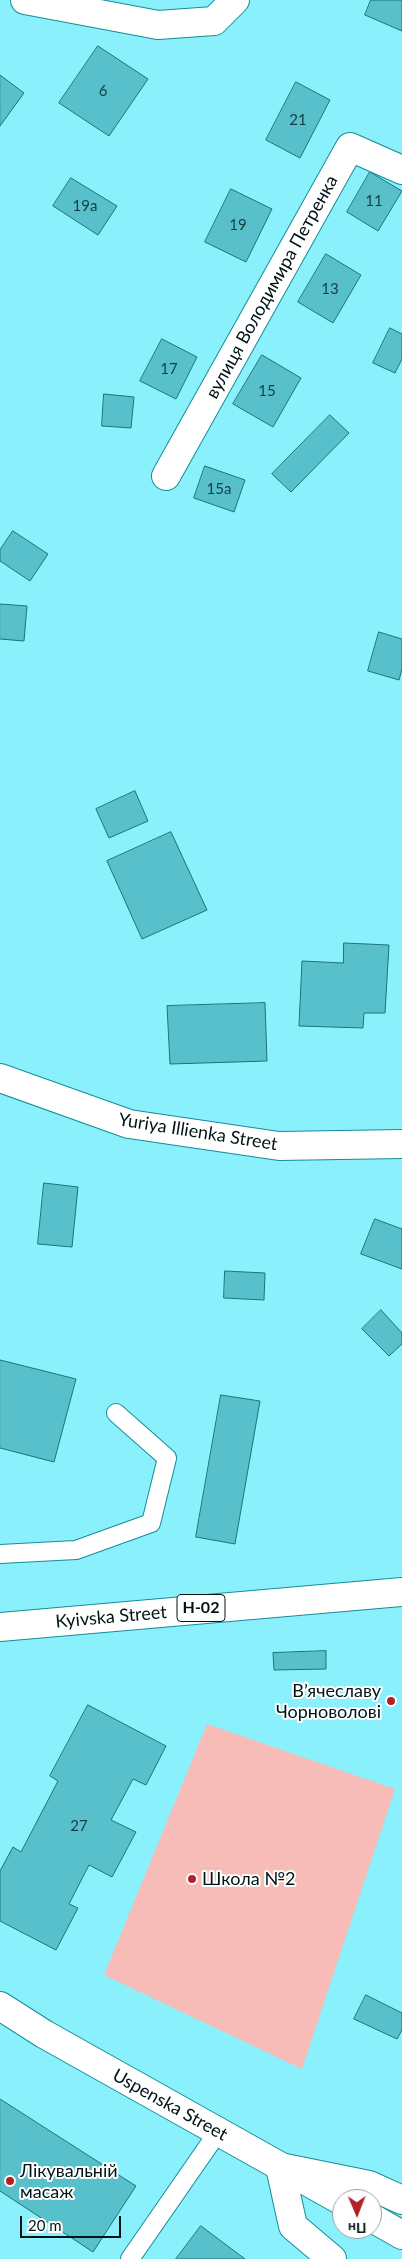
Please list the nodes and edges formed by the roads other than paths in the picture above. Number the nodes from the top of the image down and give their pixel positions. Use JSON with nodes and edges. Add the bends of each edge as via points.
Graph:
{"nodes":[{"id":1,"x":25,"y":0,"type":"edge"},
{"id":2,"x":235,"y":0,"type":"edge"},
{"id":3,"x":402,"y":170,"type":"edge"},
{"id":4,"x":166,"y":476,"type":"dead end"},
{"id":5,"x":0,"y":1078,"type":"edge"},
{"id":6,"x":402,"y":1144,"type":"edge"},
{"id":7,"x":116,"y":1413,"type":"dead end"},
{"id":8,"x":0,"y":1554,"type":"edge"},
{"id":9,"x":402,"y":1592,"type":"edge"},
{"id":10,"x":0,"y":1627,"type":"edge"},
{"id":11,"x":0,"y":2006,"type":"edge"},
{"id":12,"x":218,"y":2132,"type":"junction"},
{"id":13,"x":280,"y":2166,"type":"junction"},
{"id":14,"x":369,"y":2185,"type":"junction"},
{"id":15,"x":402,"y":2192,"type":"edge"},
{"id":16,"x":332,"y":2195,"type":"edge"},
{"id":17,"x":402,"y":2200,"type":"edge"},
{"id":18,"x":382,"y":2224,"type":"edge"},
{"id":19,"x":402,"y":2235,"type":"edge"},
{"id":20,"x":130,"y":2259,"type":"edge"},
{"id":21,"x":332,"y":2259,"type":"edge"}],
"edges":[{"from":1,"to":2,"type":"street","via":[[158,25],[214,21]]},
{"from":3,"to":4,"type":"street","name":"вулиця Володимира Петренка","via":[[350,148]]},
{"from":5,"to":6,"type":"street","name":"Yuriya Illienka Street","via":[[128,1124],[279,1146]]},
{"from":7,"to":8,"type":"lane","via":[[167,1458],[151,1523],[76,1550]]},
{"from":9,"to":10,"type":"street","name":"Kyivska Street","number":"Н-02"},
{"from":11,"to":12,"type":"street","name":"Uspenska Street"},
{"from":12,"to":13,"type":"street","name":"Uspenska Street"},
{"from":12,"to":20,"type":"lane"},
{"from":13,"to":14,"type":"street"},
{"from":13,"to":16,"type":"street","name":"Uspenska Street"},
{"from":13,"to":21,"type":"street","via":[[292,2226]]},
{"from":14,"to":15,"type":"lane"},
{"from":14,"to":17,"type":"street"},
{"from":18,"to":19,"type":"street"}]}
